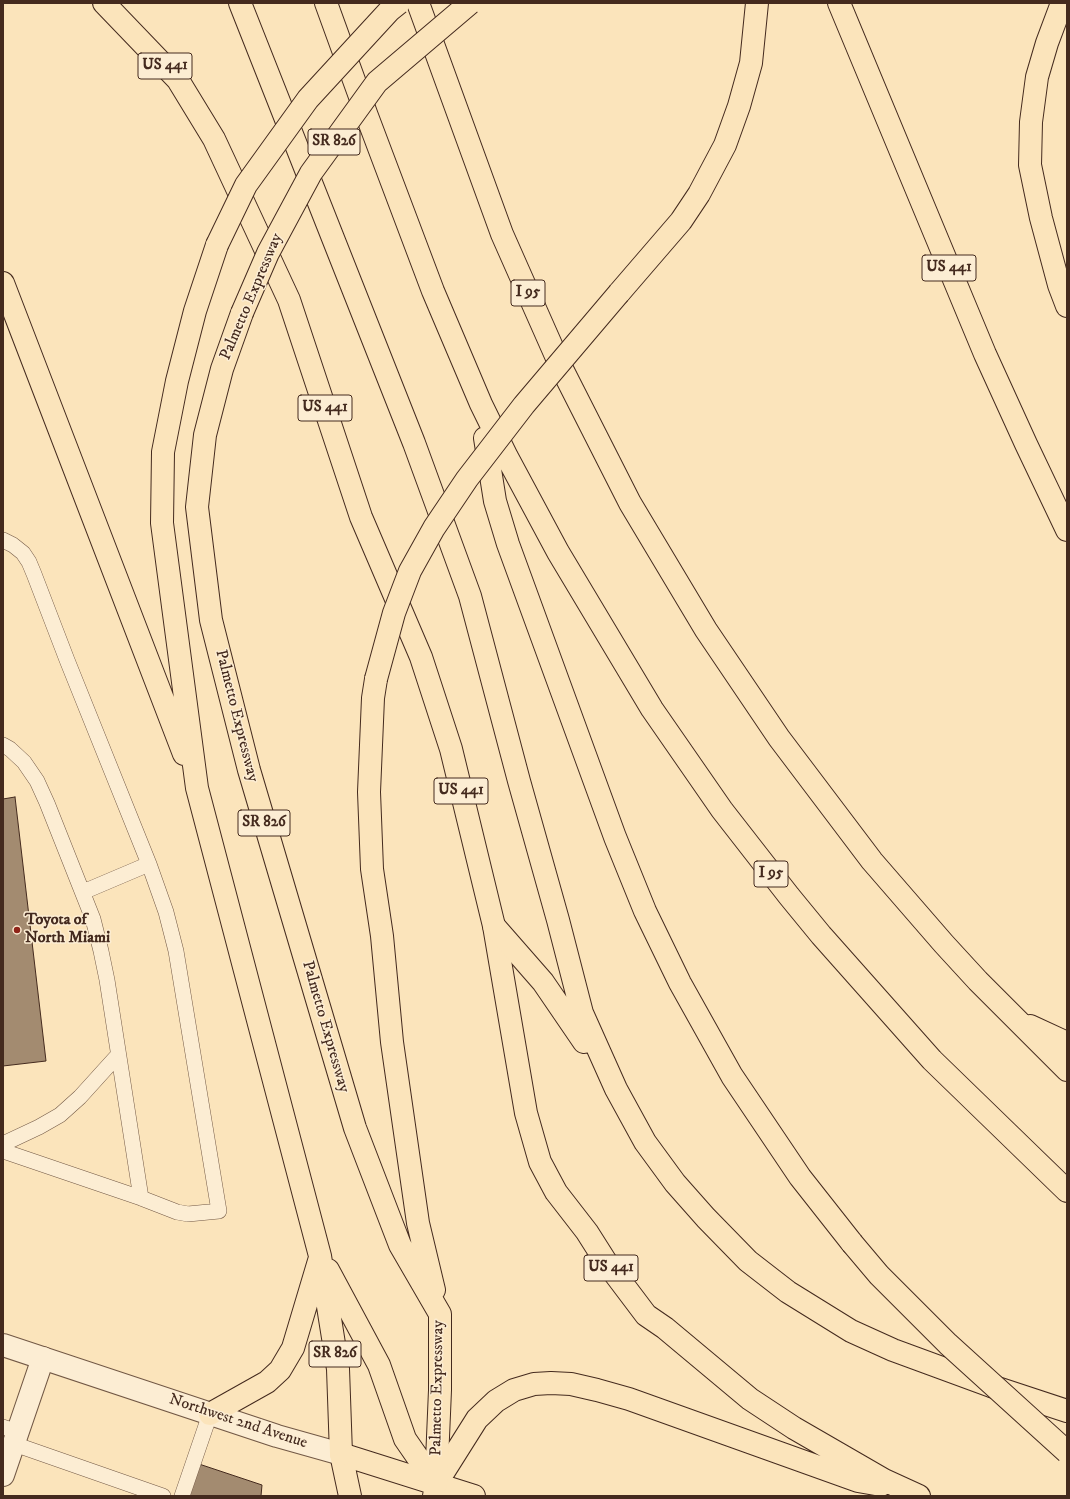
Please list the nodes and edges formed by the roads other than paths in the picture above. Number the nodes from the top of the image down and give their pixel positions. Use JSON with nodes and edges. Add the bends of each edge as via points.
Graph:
{"nodes":[{"id":1,"x":104,"y":3,"type":"edge"},
{"id":2,"x":240,"y":3,"type":"edge"},
{"id":3,"x":326,"y":3,"type":"edge"},
{"id":4,"x":399,"y":3,"type":"edge"},
{"id":5,"x":418,"y":3,"type":"edge"},
{"id":6,"x":470,"y":3,"type":"edge"},
{"id":7,"x":757,"y":3,"type":"edge"},
{"id":8,"x":839,"y":3,"type":"edge"},
{"id":9,"x":1062,"y":3,"type":"edge"},
{"id":10,"x":3,"y":283,"type":"edge"},
{"id":11,"x":1067,"y":306,"type":"edge"},
{"id":12,"x":477,"y":394,"type":"junction"},
{"id":13,"x":1067,"y":530,"type":"edge"},
{"id":14,"x":3,"y":540,"type":"edge"},
{"id":15,"x":3,"y":745,"type":"edge"},
{"id":16,"x":197,"y":788,"type":"junction"},
{"id":17,"x":149,"y":864,"type":"junction"},
{"id":18,"x":83,"y":892,"type":"junction"},
{"id":19,"x":494,"y":926,"type":"junction"},
{"id":20,"x":1016,"y":1019,"type":"junction"},
{"id":21,"x":1067,"y":1043,"type":"edge"},
{"id":22,"x":118,"y":1055,"type":"junction"},
{"id":23,"x":1067,"y":1070,"type":"edge"},
{"id":24,"x":616,"y":1089,"type":"junction"},
{"id":25,"x":3,"y":1144,"type":"edge"},
{"id":26,"x":3,"y":1151,"type":"edge"},
{"id":27,"x":1067,"y":1191,"type":"edge"},
{"id":28,"x":141,"y":1198,"type":"junction"},
{"id":29,"x":320,"y":1256,"type":"junction"},
{"id":30,"x":440,"y":1314,"type":"junction"},
{"id":31,"x":3,"y":1345,"type":"edge"},
{"id":32,"x":43,"y":1358,"type":"junction"},
{"id":33,"x":1067,"y":1411,"type":"edge"},
{"id":34,"x":210,"y":1414,"type":"junction"},
{"id":35,"x":12,"y":1434,"type":"edge"},
{"id":36,"x":1067,"y":1452,"type":"edge"},
{"id":37,"x":341,"y":1454,"type":"junction"},
{"id":38,"x":3,"y":1475,"type":"edge"},
{"id":39,"x":435,"y":1490,"type":"edge"},
{"id":40,"x":910,"y":1492,"type":"edge"},
{"id":41,"x":163,"y":1496,"type":"edge"},
{"id":42,"x":182,"y":1496,"type":"edge"},
{"id":43,"x":339,"y":1496,"type":"edge"},
{"id":44,"x":350,"y":1496,"type":"edge"},
{"id":45,"x":474,"y":1496,"type":"edge"}],
"edges":[{"from":1,"to":19,"type":"main road","number":"US 441","via":[[178,80],[214,139],[289,300],[361,517],[421,657],[451,749]]},
{"from":2,"to":24,"type":"main road","via":[[414,443],[470,596],[582,1013]]},
{"from":3,"to":12,"type":"main road","number":"I 95","via":[[434,290]]},
{"from":4,"to":16,"type":"main road","number":"SR 826","bridge":true,"via":[[388,11],[308,99],[246,185],[218,245],[195,311],[177,381],[163,452],[162,522]]},
{"from":5,"to":20,"type":"main road","number":"I 95","via":[[502,234],[560,365],[630,503],[722,654],[807,776],[905,900]]},
{"from":6,"to":30,"type":"main road","name":"Palmetto Expressway","number":"SR 826","bridge":true,"via":[[377,82],[311,173],[268,253],[222,369],[204,435],[197,507],[212,620],[249,770],[355,1128],[400,1245]]},
{"from":7,"to":30,"type":"main road","bridge":true,"via":[[751,63],[739,106],[725,145],[699,194],[681,221],[524,405],[467,479],[434,528],[410,571],[394,613],[376,679],[369,792],[372,869],[382,936],[392,1042],[418,1223]]},
{"from":8,"to":13,"type":"main road","number":"US 441","via":[[982,347]]},
{"from":9,"to":11,"type":"main road","via":[[1037,76],[1031,122],[1030,165],[1041,218]]},
{"from":10,"to":16,"type":"main road"},
{"from":12,"to":27,"type":"main road","number":"I 95","via":[[507,457],[608,638],[670,737],[722,810],[805,916],[912,1039]]},
{"from":12,"to":36,"type":"main road","bridge":true,"via":[[495,501],[508,544],[615,837],[645,911],[680,983],[732,1076],[800,1177],[852,1243],[884,1280],[948,1344]]},
{"from":14,"to":17,"type":"lane","via":[[23,553],[29,562]]},
{"from":15,"to":18,"type":"lane","via":[[24,762],[37,781]]},
{"from":16,"to":29,"type":"main road","number":"SR 826"},
{"from":17,"to":18,"type":"lane"},
{"from":17,"to":28,"type":"lane","via":[[166,912],[176,951],[219,1211],[188,1214]]},
{"from":18,"to":22,"type":"lane","via":[[101,951]]},
{"from":19,"to":24,"type":"main road","via":[[543,982]]},
{"from":19,"to":40,"type":"main road","number":"US 441","via":[[526,1113],[540,1162],[556,1192],[606,1262],[646,1315],[750,1398],[794,1428]]},
{"from":20,"to":21,"type":"main road"},
{"from":20,"to":23,"type":"main road","number":"I 95"},
{"from":22,"to":25,"type":"lane","via":[[60,1115]]},
{"from":22,"to":28,"type":"lane"},
{"from":24,"to":33,"type":"main road","via":[[645,1142],[675,1183],[748,1261],[788,1292],[851,1331],[893,1350]]},
{"from":26,"to":28,"type":"lane"},
{"from":29,"to":34,"type":"main road","via":[[293,1348],[280,1370],[267,1382]]},
{"from":29,"to":37,"type":"main road","number":"SR 826","via":[[338,1369]]},
{"from":29,"to":39,"type":"main road","via":[[378,1365],[405,1439]]},
{"from":30,"to":39,"type":"main road","name":"Palmetto Expressway","via":[[440,1390]]},
{"from":31,"to":32,"type":"street","name":"Northwest 2nd Avenue"},
{"from":32,"to":34,"type":"street","name":"Northwest 2nd Avenue"},
{"from":32,"to":35,"type":"street"},
{"from":34,"to":37,"type":"street","name":"Northwest 2nd Avenue"},
{"from":34,"to":42,"type":"lane"},
{"from":35,"to":38,"type":"street"},
{"from":35,"to":41,"type":"lane"},
{"from":37,"to":39,"type":"main road","name":"Northwest 2nd Avenue"},
{"from":37,"to":43,"type":"main road","number":"SR 826"},
{"from":37,"to":44,"type":"main road"},
{"from":39,"to":40,"type":"main road","via":[[477,1419],[496,1401],[514,1390],[534,1384],[551,1383],[572,1384],[629,1399],[858,1481]]},
{"from":39,"to":45,"type":"main road","name":"Northwest 2nd Avenue"}]}
